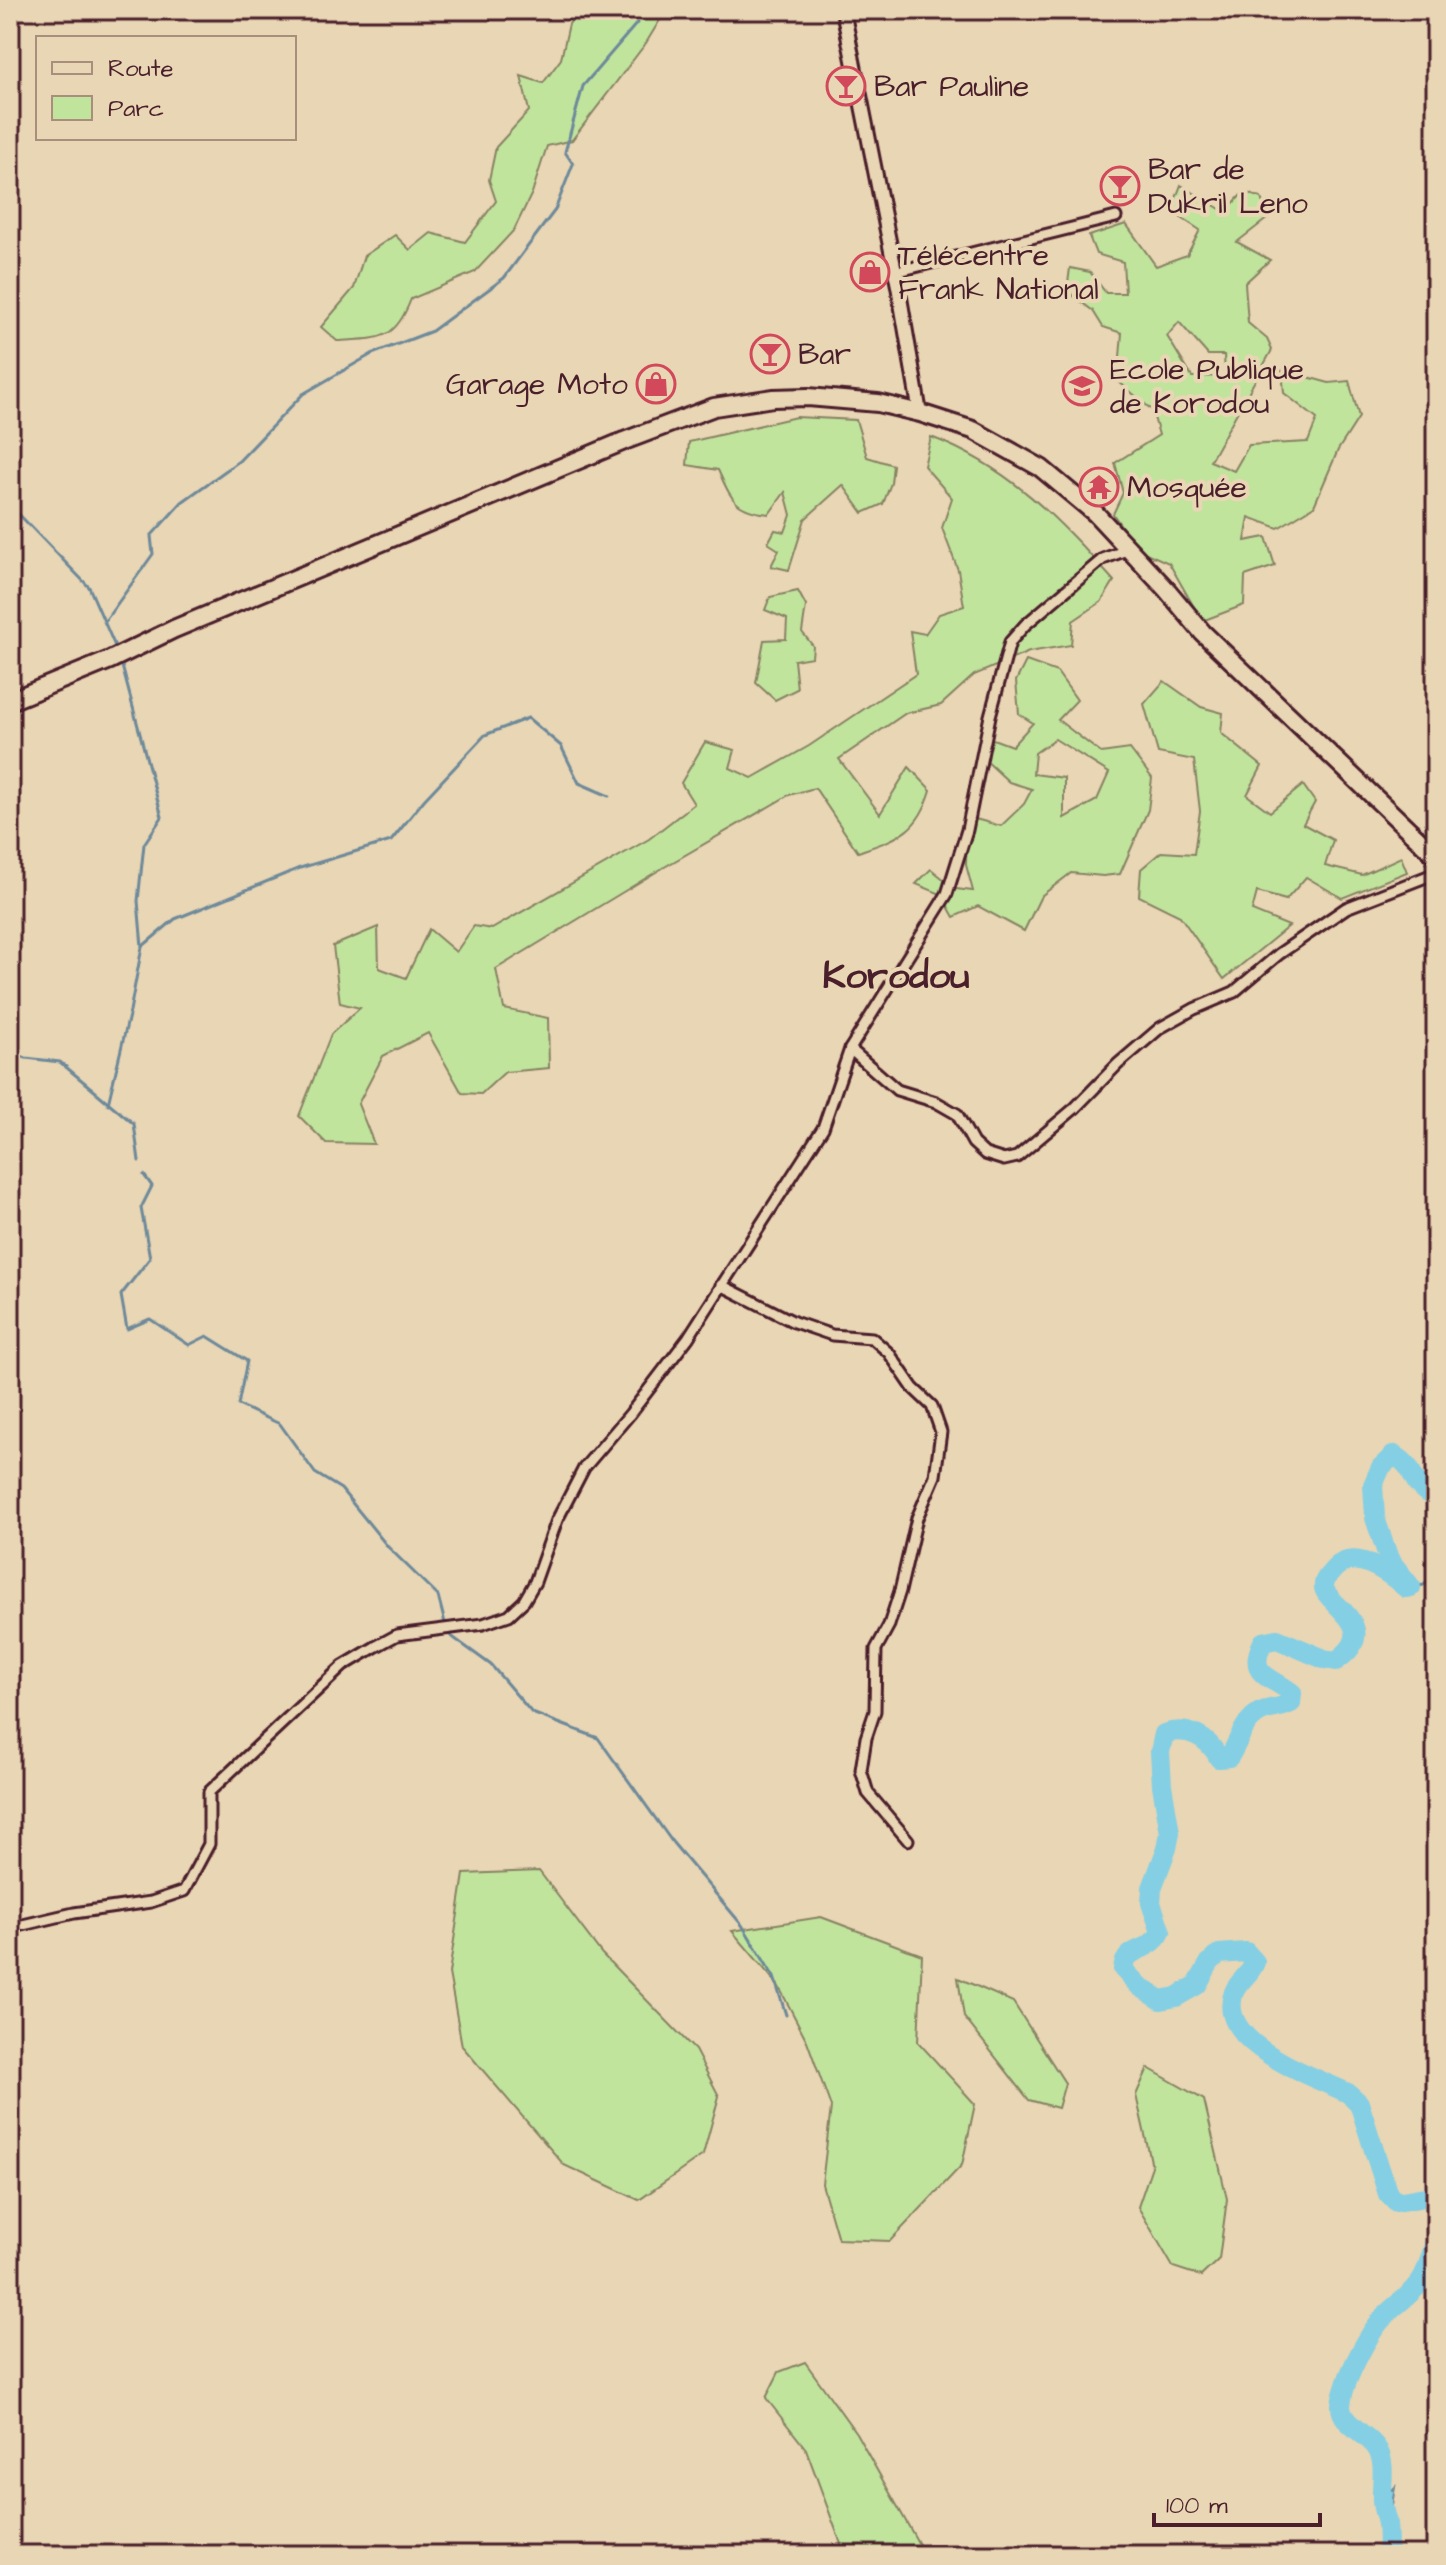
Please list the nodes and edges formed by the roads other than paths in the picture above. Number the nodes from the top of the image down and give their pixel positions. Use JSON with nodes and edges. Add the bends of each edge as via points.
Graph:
{"nodes":[{"id":1,"x":843,"y":10,"type":"edge"},
{"id":2,"x":1116,"y":217,"type":"dead end"},
{"id":3,"x":895,"y":272,"type":"junction"},
{"id":4,"x":920,"y":413,"type":"junction"},
{"id":5,"x":1129,"y":549,"type":"junction"},
{"id":6,"x":10,"y":701,"type":"edge"},
{"id":7,"x":1436,"y":856,"type":"edge"},
{"id":8,"x":1436,"y":873,"type":"edge"},
{"id":9,"x":850,"y":1049,"type":"junction"},
{"id":10,"x":721,"y":1285,"type":"junction"},
{"id":11,"x":908,"y":1840,"type":"dead end"},
{"id":12,"x":10,"y":1928,"type":"edge"}],
"edges":[{"from":1,"to":3,"type":"street"},
{"from":2,"to":3,"type":"street"},
{"from":3,"to":4,"type":"street"},
{"from":4,"to":5,"type":"highway","via":[[973,430],[1041,468]]},
{"from":4,"to":6,"type":"highway","via":[[832,398],[773,398],[714,407]]},
{"from":5,"to":7,"type":"highway","via":[[1203,633]]},
{"from":5,"to":9,"type":"street","via":[[1103,559],[1010,642],[947,894]]},
{"from":8,"to":9,"type":"street","via":[[1346,908],[1234,992],[1160,1028],[1017,1157],[1004,1160],[985,1154],[957,1114],[897,1090]]},
{"from":9,"to":10,"type":"street","via":[[823,1128]]},
{"from":10,"to":11,"type":"street","via":[[794,1322],[832,1335],[872,1338],[932,1406],[941,1432],[935,1476],[917,1518],[889,1625],[876,1649],[875,1711],[861,1770],[868,1793]]},
{"from":10,"to":12,"type":"street","via":[[688,1338],[584,1468],[557,1520],[535,1582],[509,1615],[483,1624],[397,1635],[343,1666],[209,1792],[209,1844],[184,1891]]}]}
